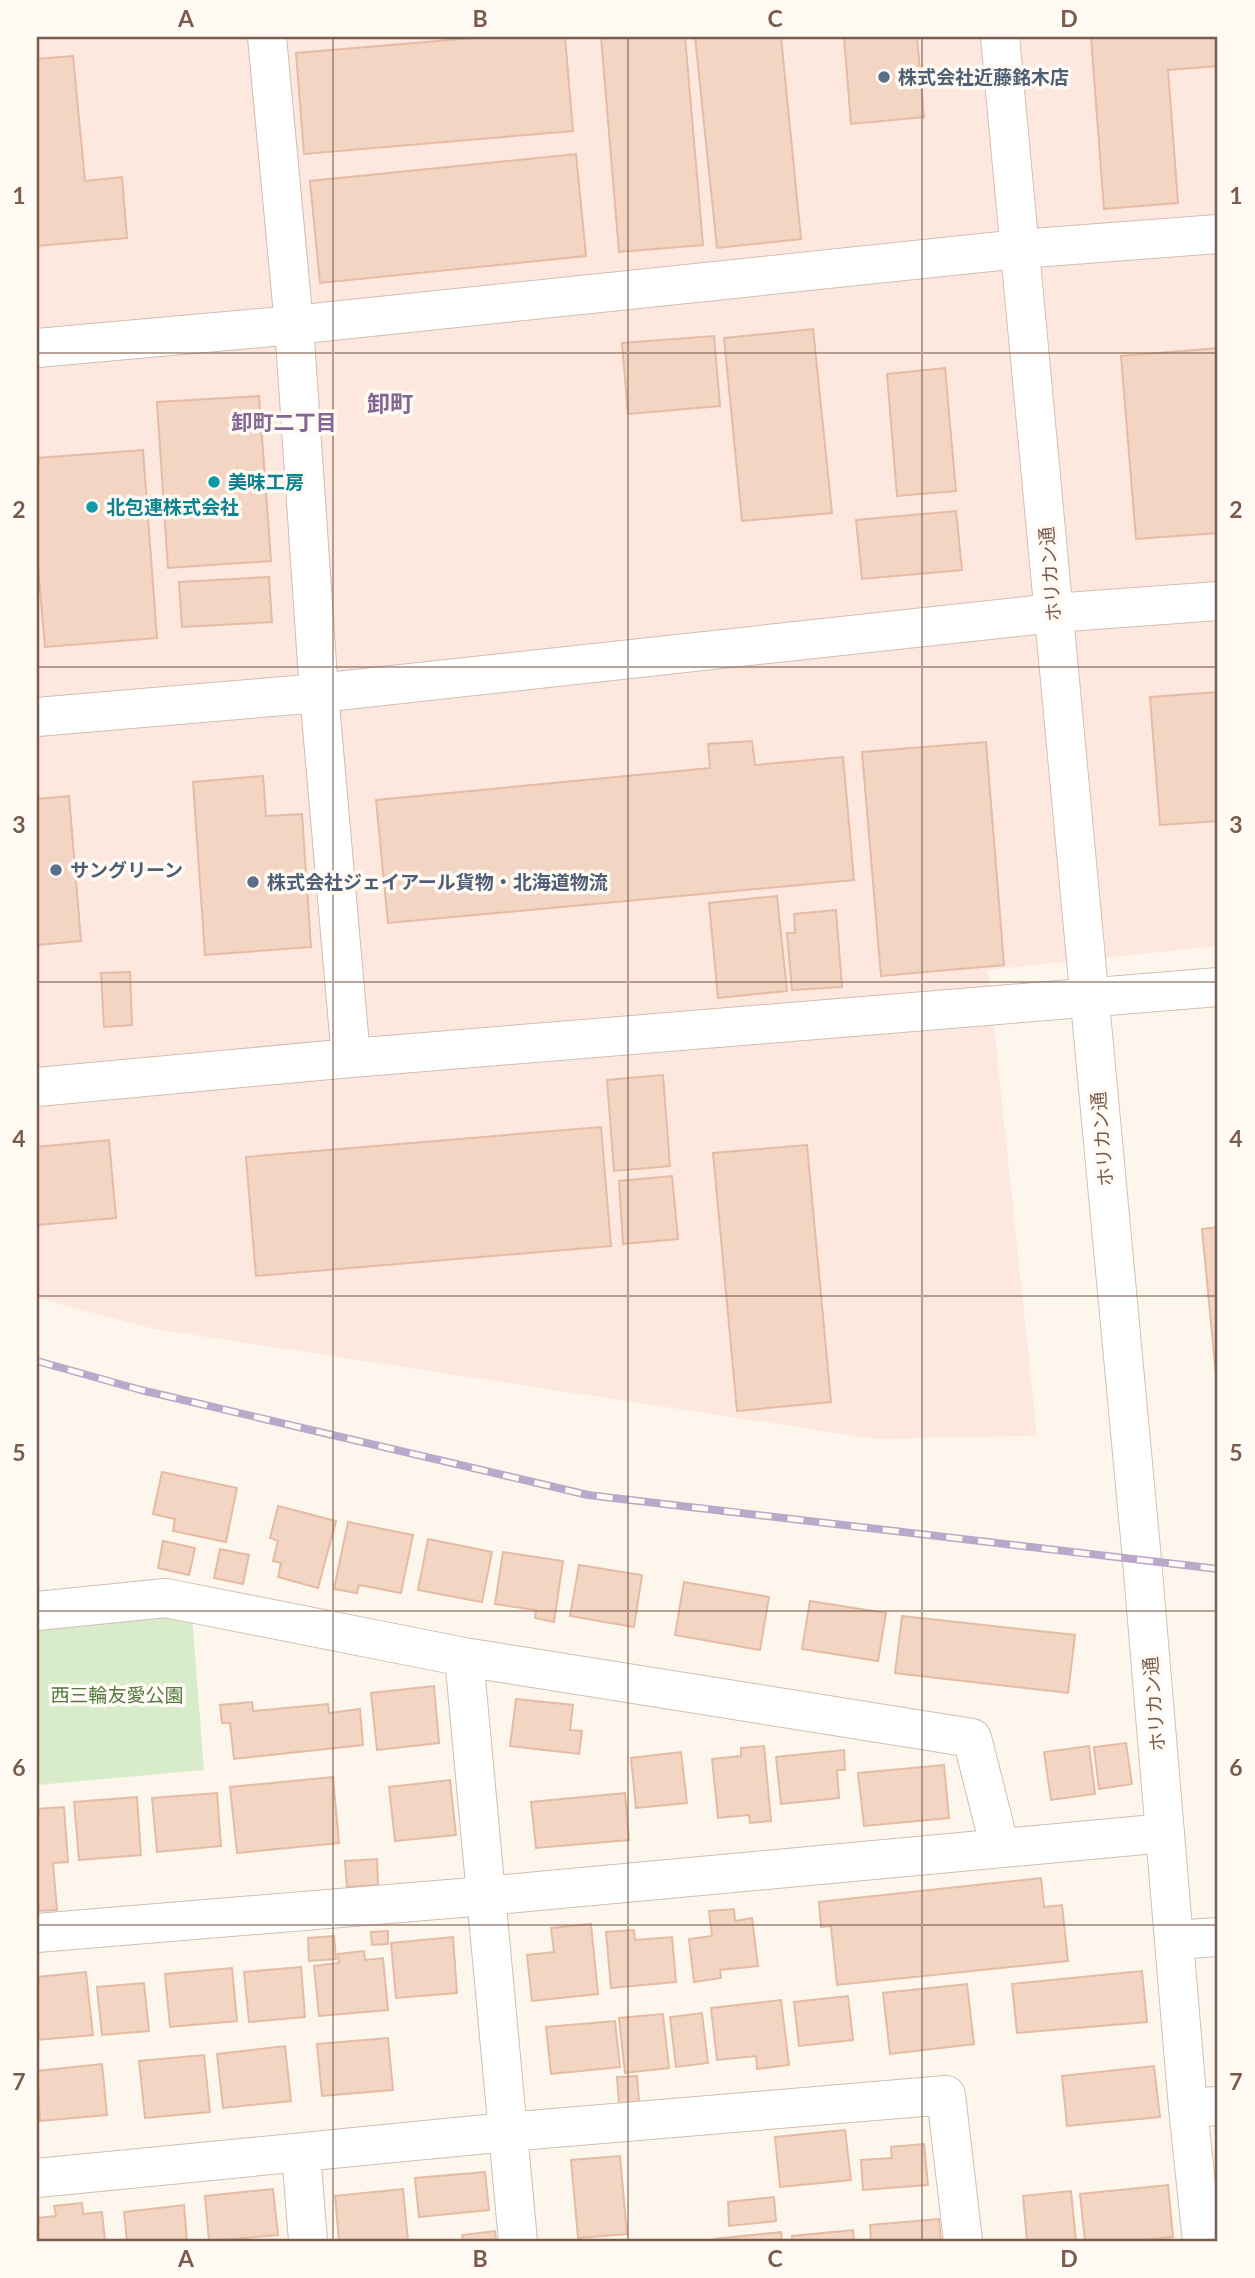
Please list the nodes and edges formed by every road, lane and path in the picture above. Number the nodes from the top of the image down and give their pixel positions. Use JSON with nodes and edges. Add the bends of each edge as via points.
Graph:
{"nodes":[{"id":1,"x":267,"y":37,"type":"edge"},
{"id":2,"x":1000,"y":37,"type":"edge"},
{"id":3,"x":1218,"y":234,"type":"edge"},
{"id":4,"x":1020,"y":249,"type":"junction"},
{"id":5,"x":294,"y":326,"type":"junction"},
{"id":6,"x":37,"y":348,"type":"edge"},
{"id":7,"x":1218,"y":601,"type":"edge"},
{"id":8,"x":1053,"y":613,"type":"junction"},
{"id":9,"x":319,"y":693,"type":"junction"},
{"id":10,"x":37,"y":717,"type":"edge"},
{"id":11,"x":1218,"y":987,"type":"edge"},
{"id":12,"x":1090,"y":999,"type":"junction"},
{"id":13,"x":351,"y":1058,"type":"junction"},
{"id":14,"x":37,"y":1087,"type":"edge"},
{"id":15,"x":37,"y":1611,"type":"edge"},
{"id":16,"x":464,"y":1657,"type":"junction"},
{"id":17,"x":1165,"y":1833,"type":"junction"},
{"id":18,"x":1000,"y":1848,"type":"junction"},
{"id":19,"x":485,"y":1896,"type":"junction"},
{"id":20,"x":37,"y":1933,"type":"edge"},
{"id":21,"x":1218,"y":1937,"type":"edge"},
{"id":22,"x":1174,"y":1940,"type":"junction"},
{"id":23,"x":1203,"y":2107,"type":"edge"},
{"id":24,"x":507,"y":2132,"type":"junction"},
{"id":25,"x":301,"y":2153,"type":"junction"},
{"id":26,"x":37,"y":2178,"type":"edge"},
{"id":27,"x":308,"y":2241,"type":"edge"},
{"id":28,"x":518,"y":2241,"type":"edge"},
{"id":29,"x":963,"y":2241,"type":"edge"},
{"id":30,"x":1202,"y":2241,"type":"edge"}],
"edges":[{"from":1,"to":5,"type":"street"},
{"from":2,"to":4,"type":"street","name":"ホリカン通"},
{"from":3,"to":4,"type":"street"},
{"from":4,"to":5,"type":"street"},
{"from":4,"to":8,"type":"street","name":"ホリカン通"},
{"from":5,"to":6,"type":"street"},
{"from":5,"to":9,"type":"street"},
{"from":7,"to":8,"type":"street"},
{"from":8,"to":9,"type":"street"},
{"from":8,"to":12,"type":"street","name":"ホリカン通"},
{"from":9,"to":10,"type":"street"},
{"from":9,"to":13,"type":"street"},
{"from":11,"to":12,"type":"street"},
{"from":12,"to":13,"type":"street"},
{"from":12,"to":17,"type":"street","name":"ホリカン通"},
{"from":13,"to":14,"type":"street"},
{"from":15,"to":16,"type":"street","via":[[166,1598]]},
{"from":16,"to":18,"type":"street","via":[[972,1738]]},
{"from":16,"to":19,"type":"street"},
{"from":17,"to":18,"type":"street"},
{"from":17,"to":22,"type":"street","name":"ホリカン通"},
{"from":18,"to":19,"type":"street"},
{"from":19,"to":20,"type":"street"},
{"from":19,"to":24,"type":"street"},
{"from":21,"to":22,"type":"street"},
{"from":22,"to":23,"type":"street","name":"ホリカン通"},
{"from":23,"to":30,"type":"street","name":"ホリカン通"},
{"from":24,"to":25,"type":"street"},
{"from":24,"to":28,"type":"street"},
{"from":24,"to":29,"type":"street","via":[[946,2095]]},
{"from":25,"to":26,"type":"street"},
{"from":25,"to":27,"type":"street"}]}
